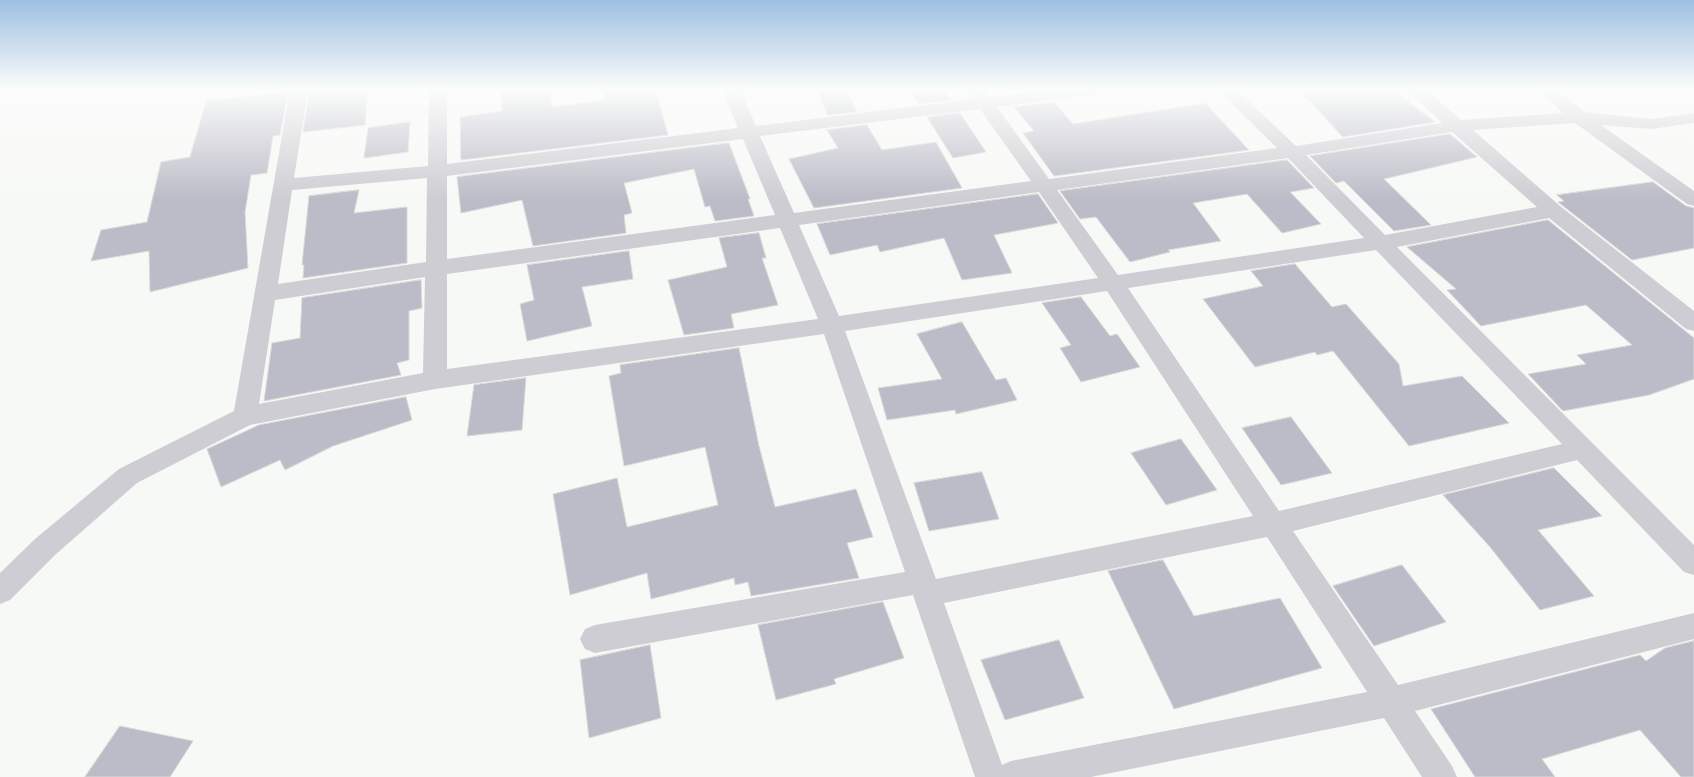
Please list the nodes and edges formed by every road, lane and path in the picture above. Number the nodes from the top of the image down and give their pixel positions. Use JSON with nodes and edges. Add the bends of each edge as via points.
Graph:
{"nodes":[{"id":1,"x":293,"y":126,"type":"edge"},
{"id":2,"x":438,"y":126,"type":"edge"},
{"id":3,"x":747,"y":126,"type":"edge"},
{"id":4,"x":787,"y":126,"type":"edge"},
{"id":5,"x":1002,"y":126,"type":"edge"},
{"id":6,"x":1265,"y":126,"type":"edge"},
{"id":7,"x":1453,"y":126,"type":"edge"},
{"id":8,"x":1455,"y":126,"type":"edge"},
{"id":9,"x":1591,"y":126,"type":"edge"},
{"id":10,"x":750,"y":132,"type":"junction"},
{"id":11,"x":1292,"y":152,"type":"junction"},
{"id":12,"x":437,"y":171,"type":"junction"},
{"id":13,"x":283,"y":185,"type":"junction"},
{"id":14,"x":1044,"y":186,"type":"junction"},
{"id":15,"x":1694,"y":200,"type":"edge"},
{"id":16,"x":1553,"y":211,"type":"junction"},
{"id":17,"x":788,"y":219,"type":"junction"},
{"id":18,"x":1379,"y":243,"type":"junction"},
{"id":19,"x":436,"y":268,"type":"junction"},
{"id":20,"x":1113,"y":283,"type":"junction"},
{"id":21,"x":265,"y":294,"type":"junction"},
{"id":22,"x":1694,"y":323,"type":"edge"},
{"id":23,"x":832,"y":325,"type":"junction"},
{"id":24,"x":435,"y":380,"type":"junction"},
{"id":25,"x":245,"y":416,"type":"junction"},
{"id":26,"x":1582,"y":449,"type":"junction"},
{"id":27,"x":1273,"y":524,"type":"junction"},
{"id":28,"x":1694,"y":563,"type":"edge"},
{"id":29,"x":925,"y":588,"type":"junction"},
{"id":30,"x":0,"y":591,"type":"edge"},
{"id":31,"x":1694,"y":626,"type":"edge"},
{"id":32,"x":595,"y":639,"type":"dead end"},
{"id":33,"x":1391,"y":702,"type":"junction"},
{"id":34,"x":990,"y":777,"type":"edge"},
{"id":35,"x":1010,"y":777,"type":"edge"},
{"id":36,"x":1441,"y":777,"type":"edge"}],
"edges":[{"from":1,"to":13,"type":"street"},
{"from":2,"to":12,"type":"street"},
{"from":3,"to":10,"type":"street"},
{"from":4,"to":10,"type":"street"},
{"from":5,"to":14,"type":"street"},
{"from":6,"to":11,"type":"street"},
{"from":7,"to":11,"type":"street"},
{"from":8,"to":16,"type":"street"},
{"from":9,"to":15,"type":"street"},
{"from":10,"to":12,"type":"street"},
{"from":10,"to":17,"type":"street"},
{"from":11,"to":14,"type":"street"},
{"from":11,"to":18,"type":"street"},
{"from":12,"to":13,"type":"street"},
{"from":12,"to":19,"type":"street"},
{"from":13,"to":21,"type":"street"},
{"from":14,"to":17,"type":"street"},
{"from":14,"to":20,"type":"street"},
{"from":16,"to":18,"type":"street"},
{"from":16,"to":22,"type":"street"},
{"from":17,"to":19,"type":"street"},
{"from":17,"to":23,"type":"street"},
{"from":18,"to":20,"type":"street"},
{"from":18,"to":26,"type":"street"},
{"from":19,"to":21,"type":"street"},
{"from":19,"to":24,"type":"street"},
{"from":20,"to":23,"type":"street"},
{"from":20,"to":27,"type":"street"},
{"from":21,"to":25,"type":"street"},
{"from":23,"to":24,"type":"street"},
{"from":23,"to":29,"type":"street"},
{"from":24,"to":25,"type":"street"},
{"from":25,"to":30,"type":"street","via":[[128,476],[44,547]]},
{"from":26,"to":27,"type":"street"},
{"from":26,"to":28,"type":"street"},
{"from":27,"to":29,"type":"street"},
{"from":27,"to":33,"type":"street"},
{"from":29,"to":32,"type":"street"},
{"from":29,"to":34,"type":"street"},
{"from":31,"to":33,"type":"street"},
{"from":33,"to":35,"type":"street"},
{"from":33,"to":36,"type":"street"}]}
